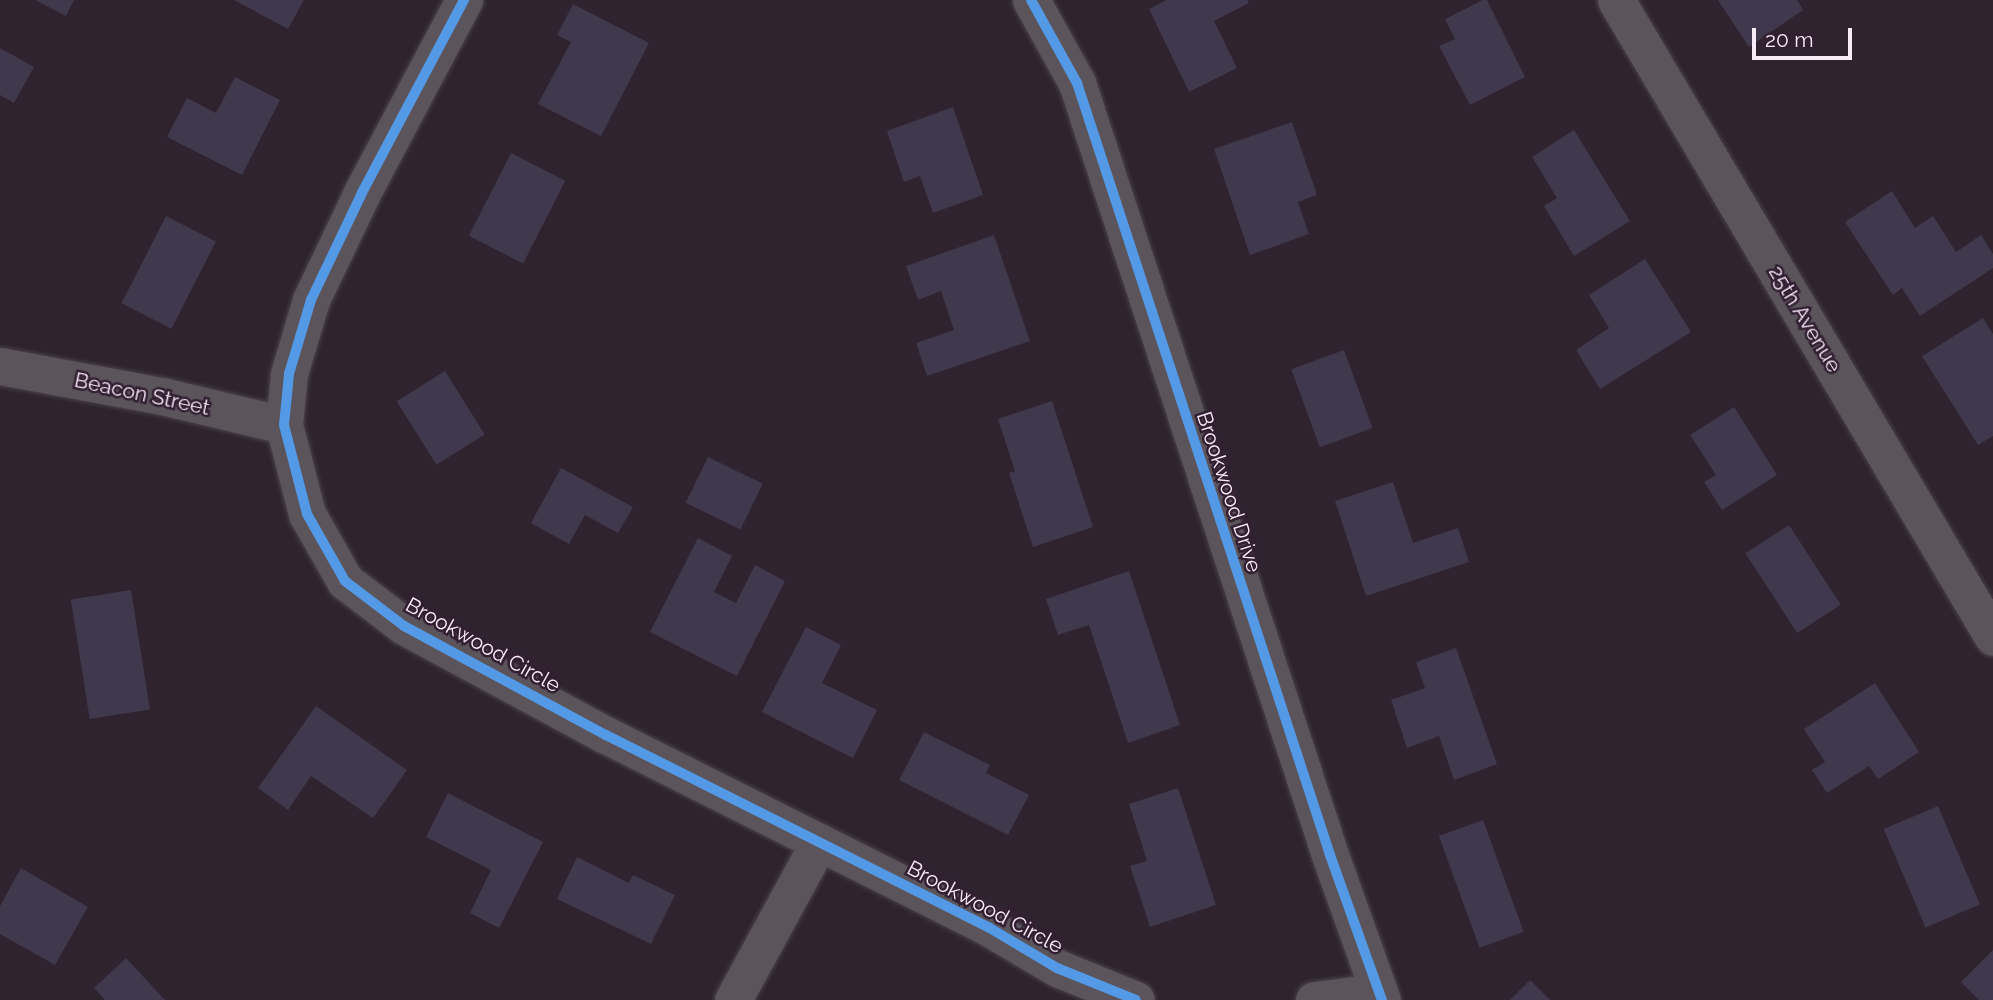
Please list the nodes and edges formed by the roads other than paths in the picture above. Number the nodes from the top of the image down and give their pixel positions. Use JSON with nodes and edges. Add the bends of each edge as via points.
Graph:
{"nodes":[{"id":1,"x":464,"y":0,"type":"edge"},
{"id":2,"x":1031,"y":0,"type":"edge"},
{"id":3,"x":1616,"y":0,"type":"edge"},
{"id":4,"x":0,"y":366,"type":"edge"},
{"id":5,"x":284,"y":425,"type":"junction"},
{"id":6,"x":1993,"y":637,"type":"edge"},
{"id":7,"x":819,"y":842,"type":"junction"},
{"id":8,"x":1380,"y":996,"type":"edge"},
{"id":9,"x":733,"y":1000,"type":"edge"},
{"id":10,"x":1136,"y":1000,"type":"edge"},
{"id":11,"x":1314,"y":1000,"type":"edge"}],
"edges":[{"from":1,"to":5,"type":"street","name":"Brookwood Circle","via":[[311,300],[289,374]]},
{"from":2,"to":8,"type":"street","name":"Brookwood Drive","via":[[1077,83]]},
{"from":3,"to":6,"type":"street","name":"25th Avenue"},
{"from":4,"to":5,"type":"street","name":"Beacon Street","via":[[162,396]]},
{"from":5,"to":7,"type":"street","name":"Brookwood Circle","via":[[307,514],[345,581],[404,626]]},
{"from":7,"to":9,"type":"street"},
{"from":7,"to":10,"type":"street","name":"Brookwood Circle","via":[[988,927],[1057,968]]},
{"from":8,"to":11,"type":"street"}]}
